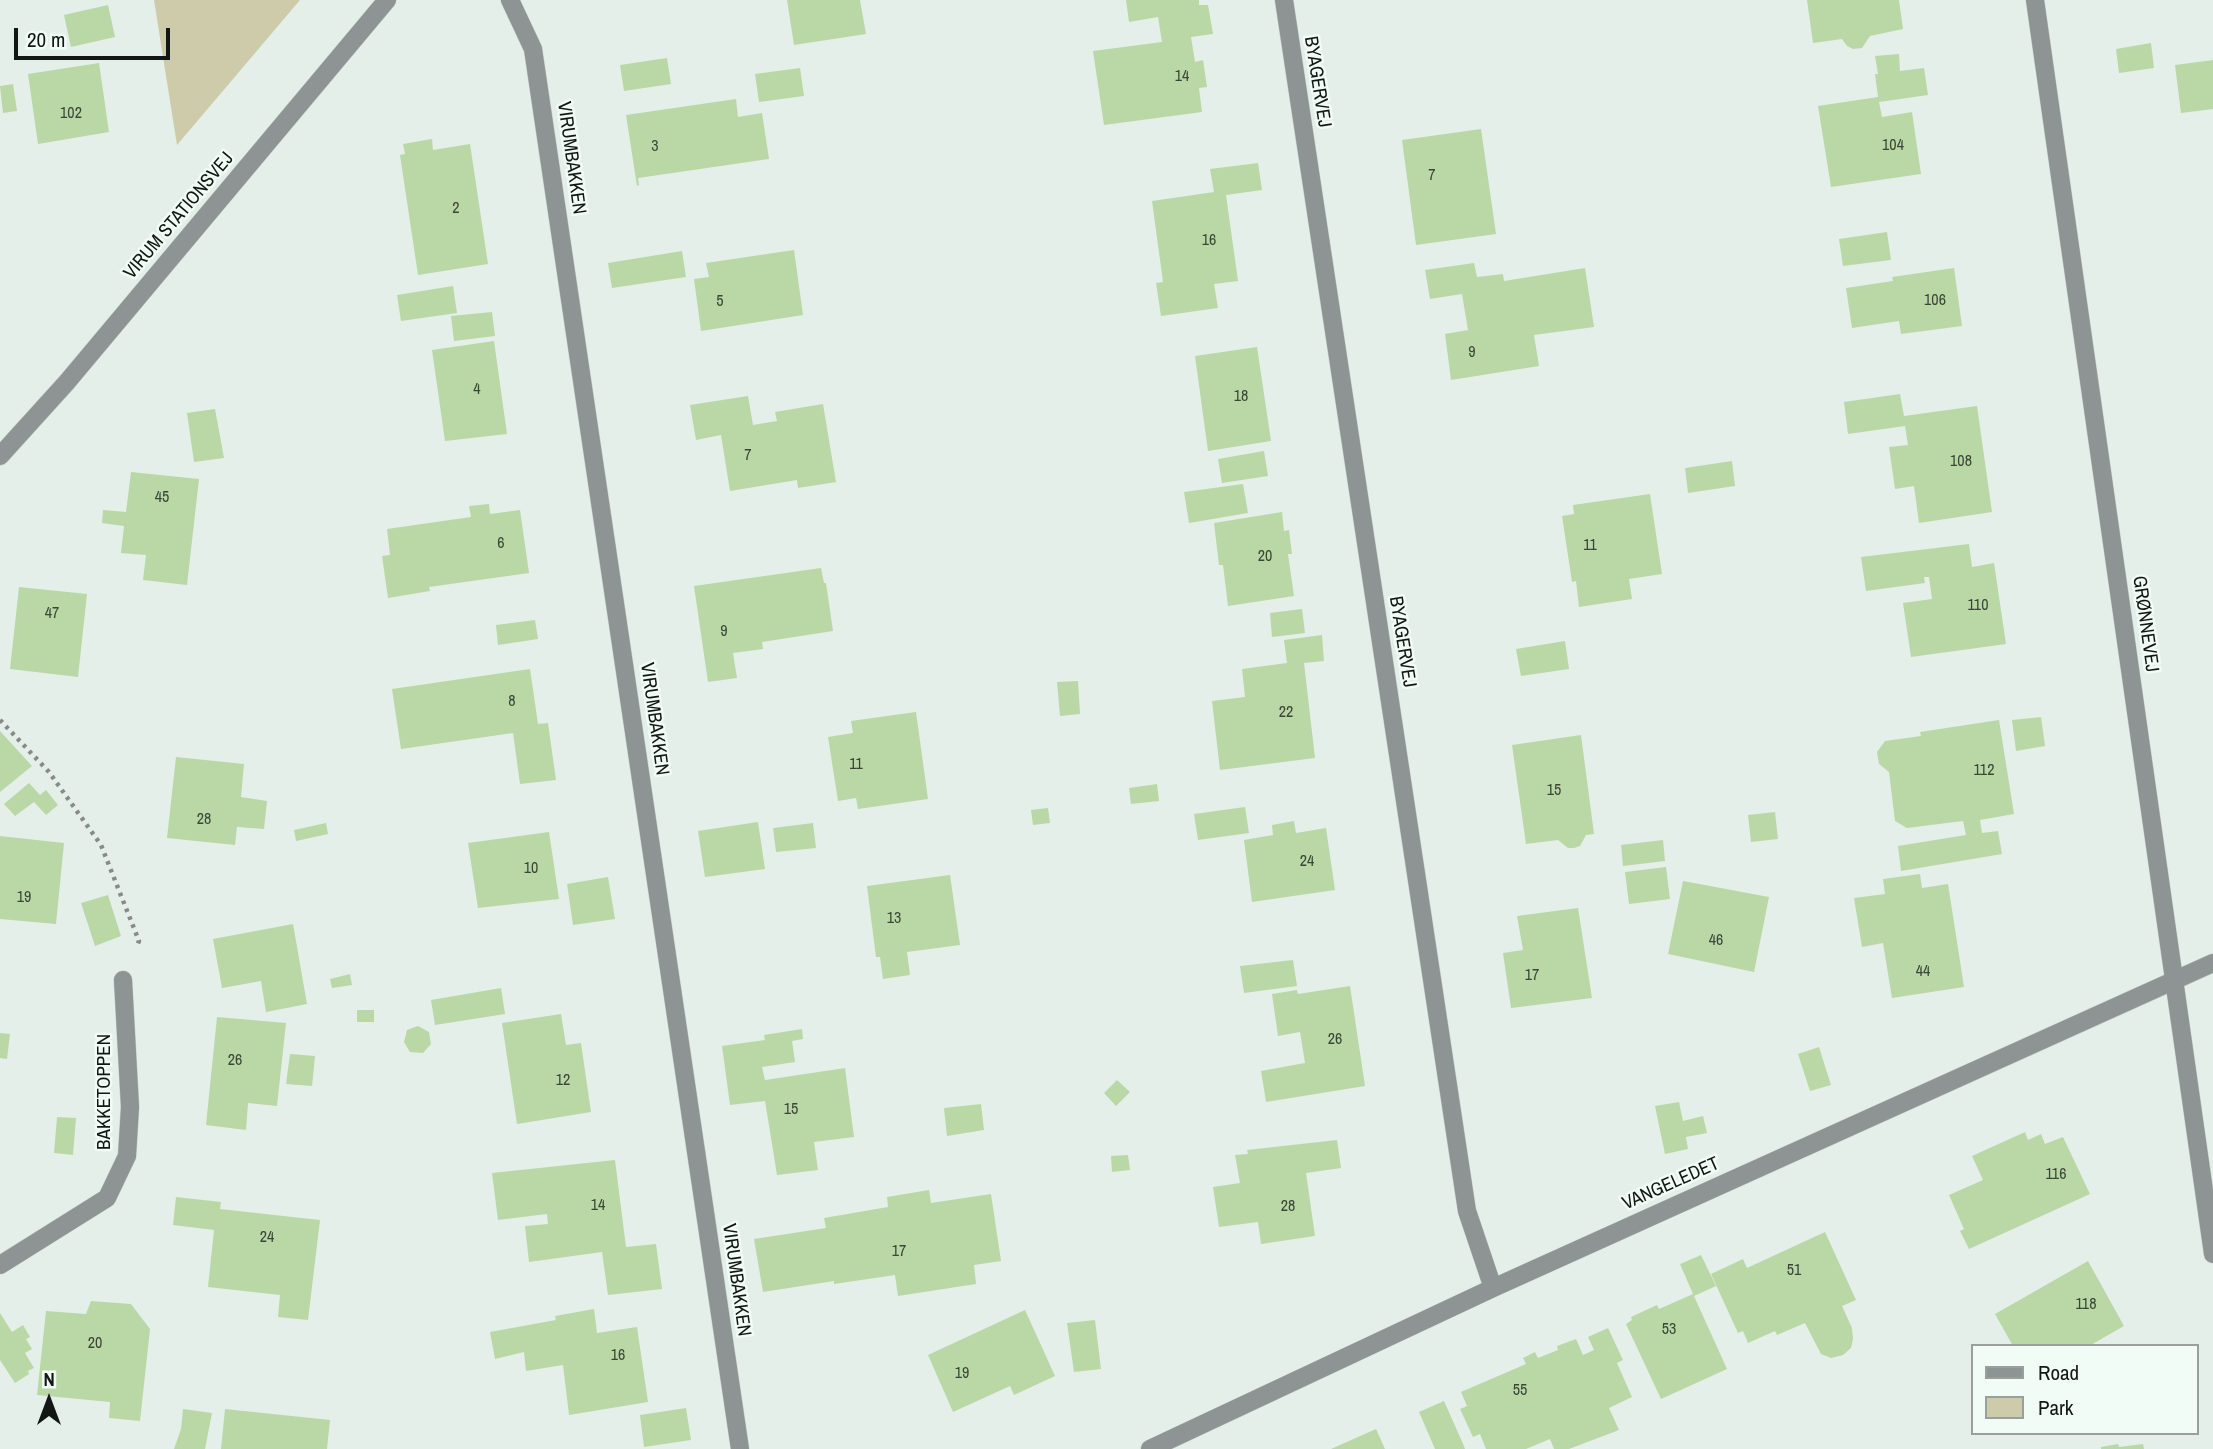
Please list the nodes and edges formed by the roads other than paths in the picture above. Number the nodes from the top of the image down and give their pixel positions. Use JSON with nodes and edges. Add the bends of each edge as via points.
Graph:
{"nodes":[{"id":1,"x":387,"y":0,"type":"edge"},
{"id":2,"x":510,"y":0,"type":"edge"},
{"id":3,"x":1284,"y":0,"type":"edge"},
{"id":4,"x":2035,"y":0,"type":"edge"},
{"id":5,"x":0,"y":456,"type":"edge"},
{"id":6,"x":2213,"y":963,"type":"edge"},
{"id":7,"x":2174,"y":979,"type":"junction"},
{"id":8,"x":123,"y":980,"type":"road end"},
{"id":9,"x":2213,"y":1254,"type":"edge"},
{"id":10,"x":0,"y":1265,"type":"edge"},
{"id":11,"x":1493,"y":1288,"type":"junction"},
{"id":12,"x":740,"y":1449,"type":"edge"},
{"id":13,"x":1150,"y":1449,"type":"edge"}],
"edges":[{"from":1,"to":5,"type":"street","name":"VIRUM STATIONSVEJ"},
{"from":2,"to":12,"type":"street","name":"VIRUMBAKKEN","via":[[533,49]]},
{"from":3,"to":11,"type":"street","name":"BYAGERVEJ","via":[[1466,1211]]},
{"from":4,"to":7,"type":"street","name":"GRØNNEVEJ"},
{"from":6,"to":7,"type":"street","name":"VANGELEDET"},
{"from":7,"to":9,"type":"street","name":"GRØNNEVEJ"},
{"from":7,"to":11,"type":"street","name":"VANGELEDET"},
{"from":8,"to":10,"type":"street","name":"BAKKETOPPEN","via":[[130,1107],[127,1156],[107,1198]]},
{"from":11,"to":13,"type":"street","name":"VANGELEDET"}]}
